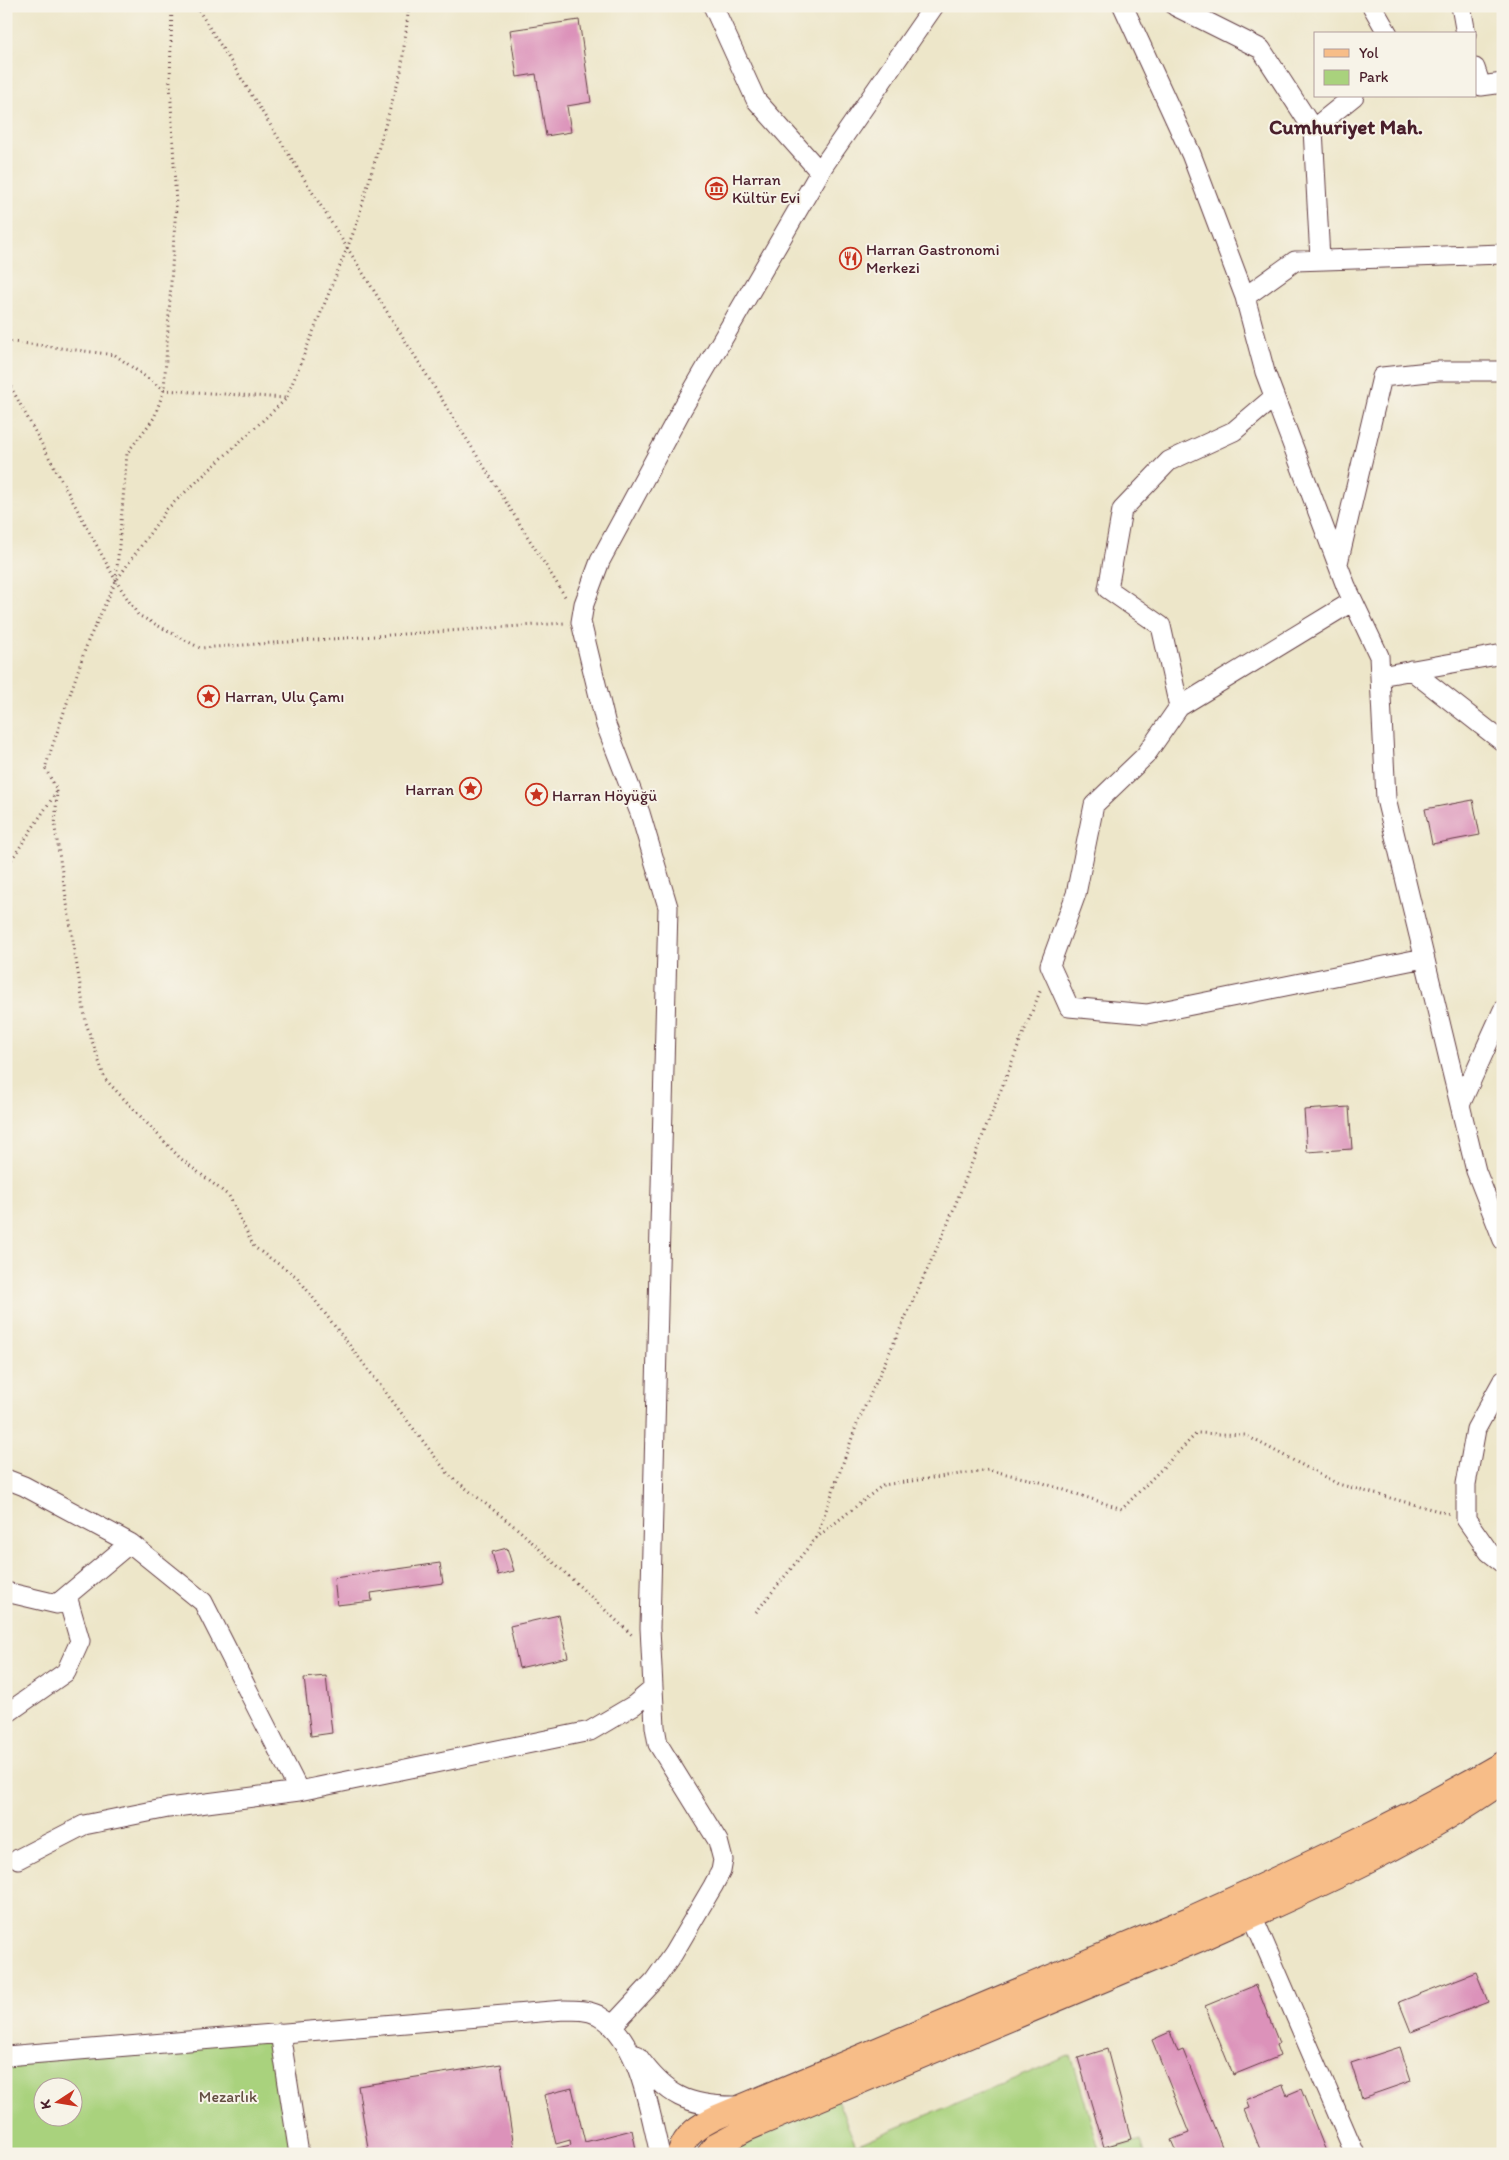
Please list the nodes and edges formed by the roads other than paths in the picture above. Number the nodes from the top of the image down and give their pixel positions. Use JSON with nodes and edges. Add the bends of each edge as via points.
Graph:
{"nodes":[{"id":1,"x":714,"y":6,"type":"edge"},
{"id":2,"x":934,"y":6,"type":"edge"},
{"id":3,"x":1123,"y":6,"type":"edge"},
{"id":4,"x":1175,"y":6,"type":"edge"},
{"id":5,"x":1372,"y":6,"type":"edge"},
{"id":6,"x":1461,"y":6,"type":"edge"},
{"id":7,"x":1387,"y":32,"type":"edge"},
{"id":8,"x":1466,"y":32,"type":"edge"},
{"id":9,"x":1476,"y":71,"type":"edge"},
{"id":10,"x":1503,"y":84,"type":"edge"},
{"id":11,"x":1352,"y":98,"type":"edge"},
{"id":12,"x":1313,"y":130,"type":"junction"},
{"id":13,"x":820,"y":172,"type":"junction"},
{"id":14,"x":1503,"y":254,"type":"edge"},
{"id":15,"x":1320,"y":259,"type":"junction"},
{"id":16,"x":1245,"y":297,"type":"junction"},
{"id":17,"x":1503,"y":371,"type":"edge"},
{"id":18,"x":1274,"y":397,"type":"junction"},
{"id":19,"x":1338,"y":563,"type":"junction"},
{"id":20,"x":1353,"y":601,"type":"junction"},
{"id":21,"x":1503,"y":654,"type":"edge"},
{"id":22,"x":1411,"y":670,"type":"junction"},
{"id":23,"x":1380,"y":676,"type":"junction"},
{"id":24,"x":1179,"y":707,"type":"junction"},
{"id":25,"x":1503,"y":742,"type":"edge"},
{"id":26,"x":1424,"y":958,"type":"junction"},
{"id":27,"x":1503,"y":1010,"type":"edge"},
{"id":28,"x":1460,"y":1105,"type":"junction"},
{"id":29,"x":1503,"y":1240,"type":"edge"},
{"id":30,"x":1503,"y":1380,"type":"edge"},
{"id":31,"x":6,"y":1479,"type":"edge"},
{"id":32,"x":130,"y":1543,"type":"junction"},
{"id":33,"x":1503,"y":1562,"type":"edge"},
{"id":34,"x":6,"y":1592,"type":"edge"},
{"id":35,"x":66,"y":1596,"type":"junction"},
{"id":36,"x":653,"y":1689,"type":"junction"},
{"id":37,"x":6,"y":1714,"type":"edge"},
{"id":38,"x":1503,"y":1763,"type":"edge"},
{"id":39,"x":1503,"y":1781,"type":"edge"},
{"id":40,"x":299,"y":1791,"type":"junction"},
{"id":41,"x":18,"y":1859,"type":"dead end"},
{"id":42,"x":1252,"y":1915,"type":"junction"},
{"id":43,"x":616,"y":2030,"type":"junction"},
{"id":44,"x":280,"y":2033,"type":"junction"},
{"id":45,"x":6,"y":2056,"type":"edge"},
{"id":46,"x":744,"y":2105,"type":"junction"},
{"id":47,"x":299,"y":2154,"type":"edge"},
{"id":48,"x":660,"y":2154,"type":"edge"},
{"id":49,"x":679,"y":2154,"type":"edge"},
{"id":50,"x":709,"y":2154,"type":"edge"},
{"id":51,"x":1355,"y":2154,"type":"edge"}],
"edges":[{"from":1,"to":13,"type":"street","via":[[756,100]]},
{"from":2,"to":13,"type":"street"},
{"from":3,"to":16,"type":"street","via":[[1190,154]]},
{"from":4,"to":12,"type":"street","via":[[1261,48]]},
{"from":5,"to":7,"type":"street"},
{"from":6,"to":8,"type":"street"},
{"from":9,"to":10,"type":"street","via":[[1481,86]]},
{"from":11,"to":12,"type":"street"},
{"from":12,"to":15,"type":"street"},
{"from":13,"to":36,"type":"street","via":[[682,409],[600,561],[581,622],[606,725],[640,814],[668,907],[650,1628]]},
{"from":14,"to":15,"type":"street"},
{"from":15,"to":16,"type":"street","via":[[1295,260]]},
{"from":16,"to":18,"type":"street"},
{"from":17,"to":19,"type":"street","via":[[1438,371],[1382,377]]},
{"from":18,"to":19,"type":"street"},
{"from":18,"to":24,"type":"street","via":[[1234,431],[1169,461],[1122,510],[1108,588],[1161,626]]},
{"from":19,"to":20,"type":"street"},
{"from":20,"to":23,"type":"street","via":[[1378,656]]},
{"from":20,"to":24,"type":"street"},
{"from":21,"to":22,"type":"street"},
{"from":22,"to":23,"type":"street"},
{"from":22,"to":25,"type":"street"},
{"from":23,"to":26,"type":"street","via":[[1386,799]]},
{"from":24,"to":26,"type":"street","via":[[1145,756],[1094,805],[1076,894],[1050,966],[1069,1007],[1147,1014]]},
{"from":26,"to":28,"type":"street"},
{"from":27,"to":28,"type":"street"},
{"from":28,"to":29,"type":"street","via":[[1476,1170]]},
{"from":30,"to":33,"type":"street","via":[[1476,1429],[1466,1484],[1466,1519],[1489,1552]]},
{"from":31,"to":32,"type":"street"},
{"from":32,"to":35,"type":"street"},
{"from":32,"to":40,"type":"street","via":[[202,1602]]},
{"from":34,"to":35,"type":"street","via":[[57,1604]]},
{"from":35,"to":37,"type":"street","via":[[80,1641],[66,1672]]},
{"from":36,"to":40,"type":"street","via":[[634,1705],[590,1731]]},
{"from":36,"to":43,"type":"street","via":[[658,1744],[718,1841],[723,1860],[713,1886],[673,1954]]},
{"from":38,"to":46,"type":"main road","via":[[1254,1890]]},
{"from":39,"to":42,"type":"main road","via":[[1430,1828]]},
{"from":40,"to":41,"type":"street","via":[[168,1808],[84,1825]]},
{"from":42,"to":50,"type":"main road","via":[[747,2129],[715,2146]]},
{"from":42,"to":51,"type":"street"},
{"from":43,"to":44,"type":"street","via":[[598,2015],[564,2010]]},
{"from":43,"to":46,"type":"street","via":[[647,2069],[674,2094],[712,2106]]},
{"from":43,"to":48,"type":"street","via":[[631,2053],[641,2081]]},
{"from":44,"to":45,"type":"street"},
{"from":44,"to":47,"type":"street"},
{"from":46,"to":49,"type":"main road","via":[[691,2132]]}]}
